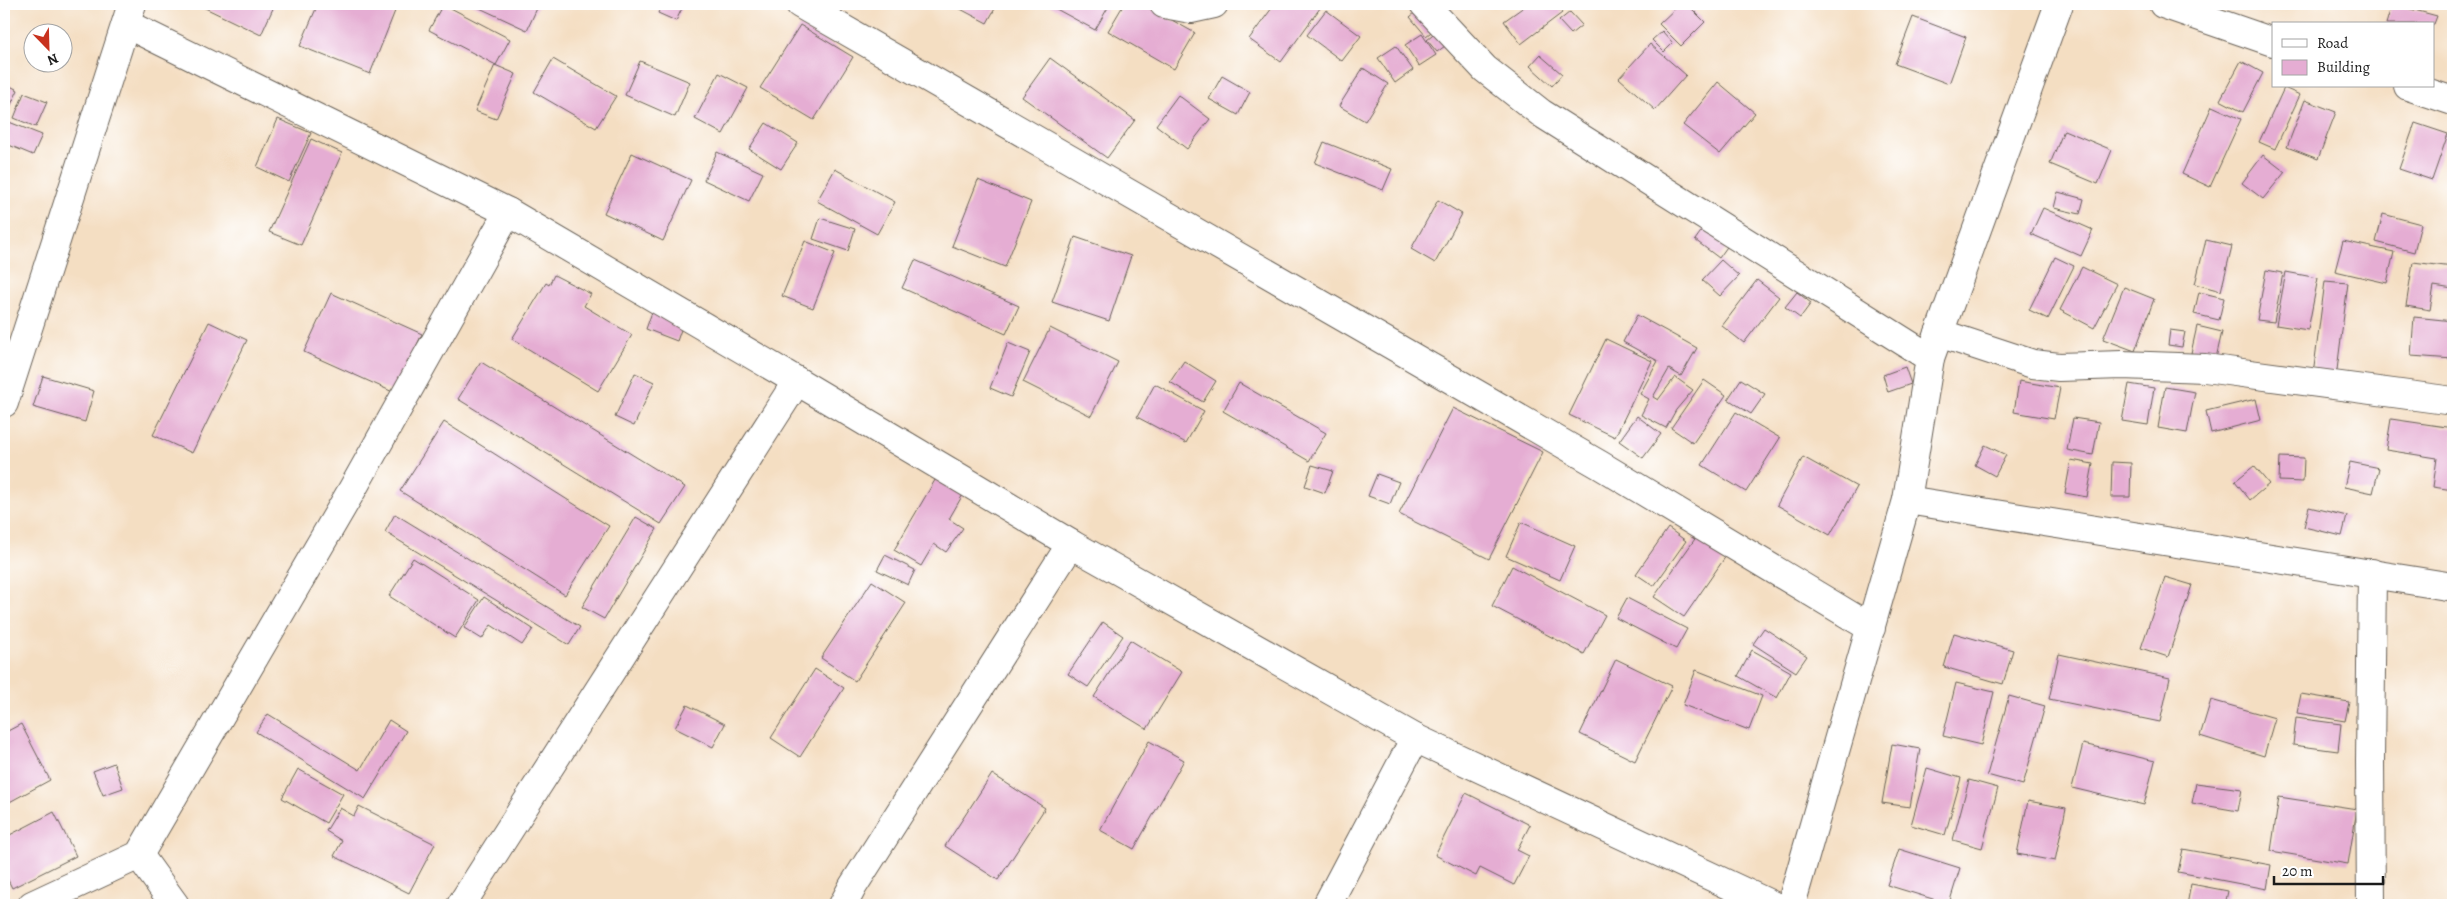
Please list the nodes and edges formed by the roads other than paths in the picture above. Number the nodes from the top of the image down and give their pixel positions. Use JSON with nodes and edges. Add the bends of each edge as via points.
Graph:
{"nodes":[{"id":1,"x":800,"y":4,"type":"edge"},
{"id":2,"x":1164,"y":4,"type":"edge"},
{"id":3,"x":1214,"y":4,"type":"edge"},
{"id":4,"x":1424,"y":4,"type":"edge"},
{"id":5,"x":2059,"y":4,"type":"edge"},
{"id":6,"x":2163,"y":4,"type":"edge"},
{"id":7,"x":129,"y":14,"type":"edge"},
{"id":8,"x":2272,"y":42,"type":"edge"},
{"id":9,"x":2414,"y":88,"type":"edge"},
{"id":10,"x":2453,"y":101,"type":"edge"},
{"id":11,"x":508,"y":212,"type":"junction"},
{"id":12,"x":1939,"y":333,"type":"junction"},
{"id":13,"x":1930,"y":358,"type":"junction"},
{"id":14,"x":797,"y":380,"type":"junction"},
{"id":15,"x":2453,"y":401,"type":"edge"},
{"id":16,"x":4,"y":403,"type":"edge"},
{"id":17,"x":1907,"y":500,"type":"junction"},
{"id":18,"x":1071,"y":544,"type":"junction"},
{"id":19,"x":2372,"y":573,"type":"junction"},
{"id":20,"x":2453,"y":587,"type":"edge"},
{"id":21,"x":1870,"y":628,"type":"junction"},
{"id":22,"x":1415,"y":738,"type":"junction"},
{"id":23,"x":139,"y":855,"type":"junction"},
{"id":24,"x":32,"y":905,"type":"edge"},
{"id":25,"x":175,"y":905,"type":"edge"},
{"id":26,"x":461,"y":905,"type":"edge"},
{"id":27,"x":843,"y":905,"type":"edge"},
{"id":28,"x":1327,"y":905,"type":"edge"},
{"id":29,"x":1772,"y":905,"type":"edge"},
{"id":30,"x":1791,"y":905,"type":"edge"},
{"id":31,"x":2371,"y":905,"type":"edge"}],
"edges":[{"from":1,"to":21,"type":"street","via":[[1600,465]]},
{"from":2,"to":3,"type":"street","via":[[1191,9]]},
{"from":4,"to":13,"type":"street","via":[[1485,69],[1541,113]]},
{"from":5,"to":12,"type":"street"},
{"from":6,"to":8,"type":"street"},
{"from":7,"to":11,"type":"street"},
{"from":7,"to":16,"type":"street"},
{"from":9,"to":10,"type":"street"},
{"from":11,"to":14,"type":"street"},
{"from":11,"to":23,"type":"street","via":[[352,490]]},
{"from":12,"to":13,"type":"street"},
{"from":12,"to":15,"type":"street","via":[[2033,364],[2206,368]]},
{"from":13,"to":17,"type":"street"},
{"from":14,"to":18,"type":"street"},
{"from":14,"to":26,"type":"street"},
{"from":17,"to":19,"type":"street"},
{"from":17,"to":21,"type":"street"},
{"from":18,"to":22,"type":"street"},
{"from":18,"to":27,"type":"street"},
{"from":19,"to":20,"type":"street"},
{"from":19,"to":31,"type":"street"},
{"from":21,"to":30,"type":"street"},
{"from":22,"to":28,"type":"street"},
{"from":22,"to":29,"type":"street"},
{"from":23,"to":24,"type":"street"},
{"from":23,"to":25,"type":"street"}]}
